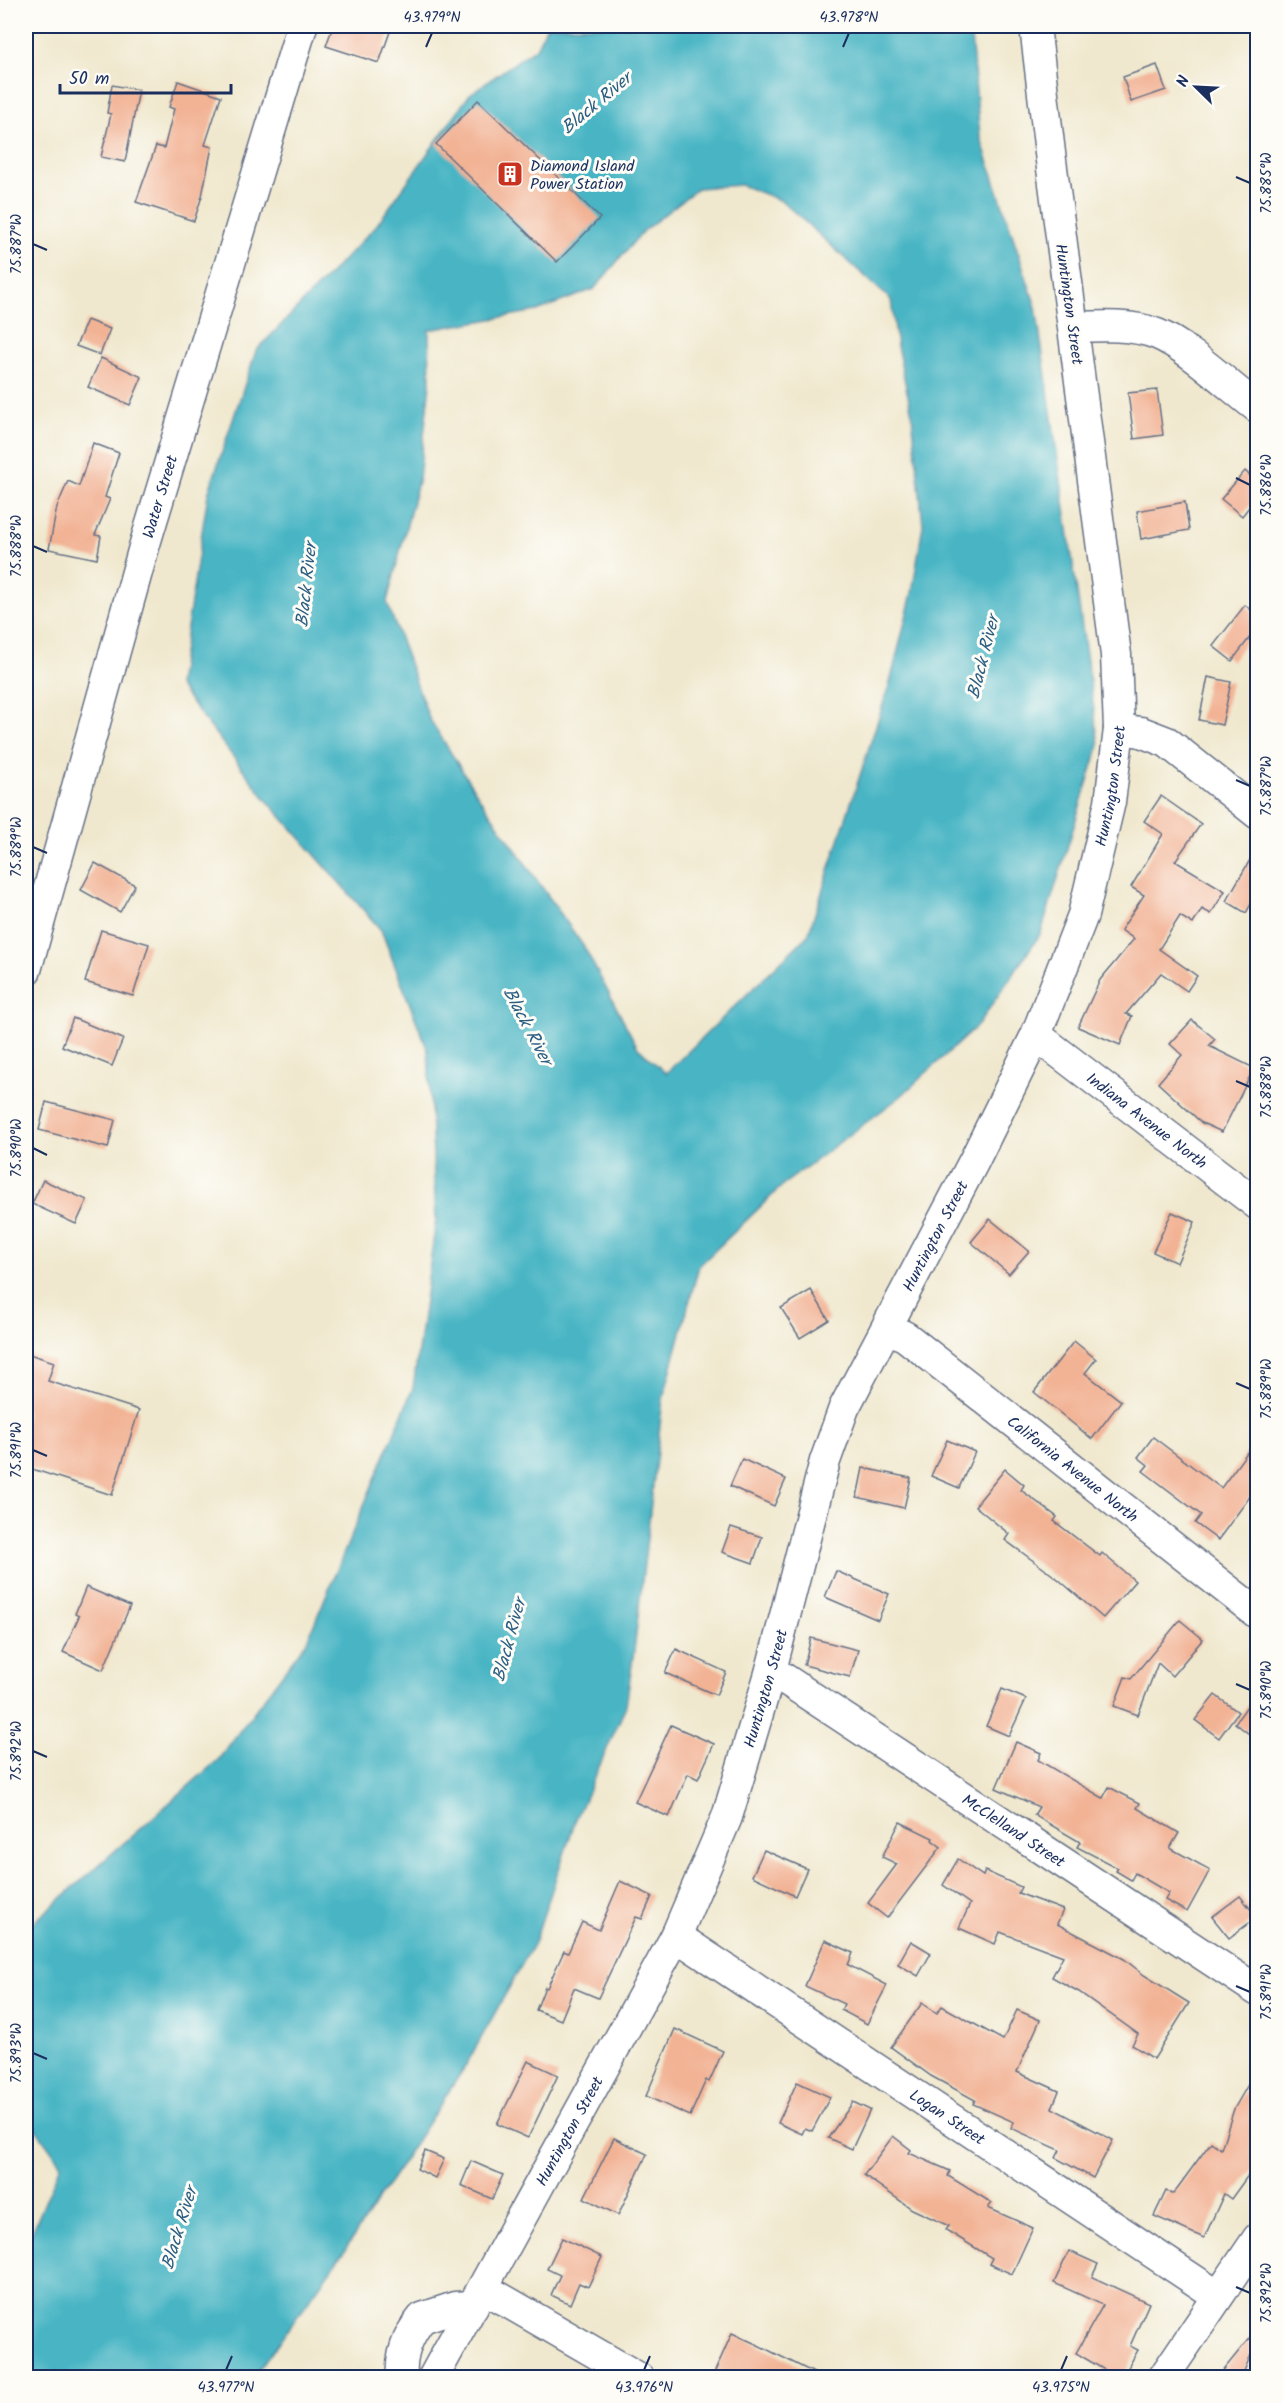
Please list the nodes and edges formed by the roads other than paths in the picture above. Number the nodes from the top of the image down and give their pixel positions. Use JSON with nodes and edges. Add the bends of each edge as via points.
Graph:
{"nodes":[{"id":1,"x":302,"y":26,"type":"edge"},
{"id":2,"x":1035,"y":26,"type":"edge"},
{"id":3,"x":1074,"y":327,"type":"junction"},
{"id":4,"x":1257,"y":408,"type":"edge"},
{"id":5,"x":1119,"y":729,"type":"junction"},
{"id":6,"x":1257,"y":814,"type":"edge"},
{"id":7,"x":26,"y":970,"type":"edge"},
{"id":8,"x":1036,"y":1035,"type":"junction"},
{"id":9,"x":1257,"y":1205,"type":"edge"},
{"id":10,"x":887,"y":1327,"type":"junction"},
{"id":11,"x":1257,"y":1614,"type":"edge"},
{"id":12,"x":771,"y":1670,"type":"junction"},
{"id":13,"x":676,"y":1936,"type":"junction"},
{"id":14,"x":1257,"y":1991,"type":"edge"},
{"id":15,"x":1257,"y":2238,"type":"edge"},
{"id":16,"x":1218,"y":2296,"type":"junction"},
{"id":17,"x":478,"y":2297,"type":"junction"},
{"id":18,"x":402,"y":2378,"type":"edge"},
{"id":19,"x":433,"y":2378,"type":"edge"},
{"id":20,"x":639,"y":2378,"type":"edge"},
{"id":21,"x":1163,"y":2378,"type":"edge"}],
"edges":[{"from":1,"to":7,"type":"street","name":"Water Street","via":[[144,547]]},
{"from":2,"to":3,"type":"street","name":"Huntington Street"},
{"from":3,"to":4,"type":"street","via":[[1104,325],[1154,333],[1173,341]]},
{"from":3,"to":5,"type":"street","name":"Huntington Street","via":[[1116,655]]},
{"from":5,"to":6,"type":"street","via":[[1167,742]]},
{"from":5,"to":8,"type":"street","name":"Huntington Street","via":[[1110,802],[1083,915]]},
{"from":8,"to":9,"type":"street","name":"Indiana Avenue North"},
{"from":8,"to":10,"type":"street","name":"Huntington Street"},
{"from":10,"to":11,"type":"street","name":"California Avenue North","via":[[906,1337]]},
{"from":10,"to":12,"type":"street","name":"Huntington Street","via":[[844,1408],[825,1461]]},
{"from":12,"to":13,"type":"street","name":"Huntington Street","via":[[727,1817]]},
{"from":12,"to":14,"type":"street","name":"McClelland Street"},
{"from":13,"to":16,"type":"street","name":"Logan Street"},
{"from":13,"to":17,"type":"street","name":"Huntington Street"},
{"from":15,"to":16,"type":"street"},
{"from":16,"to":21,"type":"street"},
{"from":17,"to":18,"type":"street","via":[[422,2318],[407,2341]]},
{"from":17,"to":19,"type":"street","name":"Huntington Street"},
{"from":17,"to":20,"type":"street"}]}
